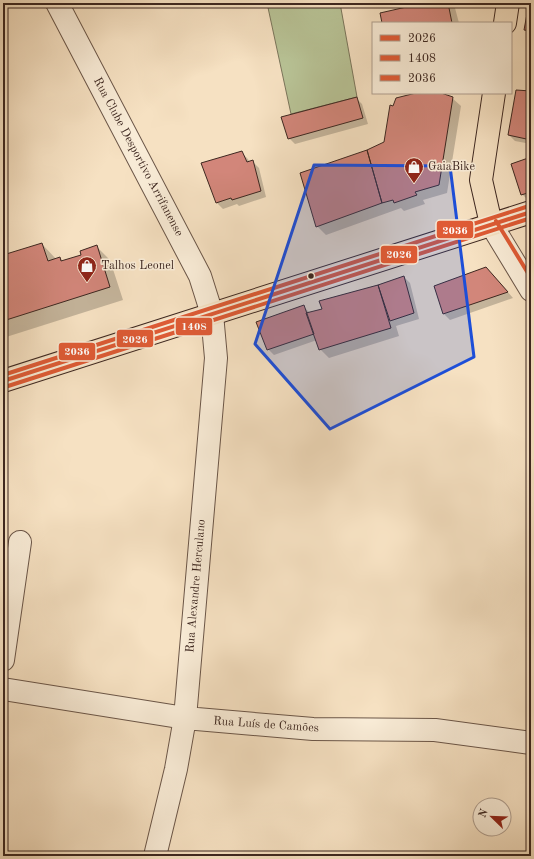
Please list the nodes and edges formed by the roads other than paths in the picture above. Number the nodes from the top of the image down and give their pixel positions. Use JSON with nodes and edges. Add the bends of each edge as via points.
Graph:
{"nodes":[{"id":1,"x":57,"y":3,"type":"edge"},
{"id":2,"x":508,"y":3,"type":"edge"},
{"id":3,"x":505,"y":22,"type":"edge"},
{"id":4,"x":494,"y":94,"type":"edge"},
{"id":5,"x":531,"y":212,"type":"edge"},
{"id":6,"x":490,"y":224,"type":"junction"},
{"id":7,"x":531,"y":290,"type":"edge"},
{"id":8,"x":212,"y":314,"type":"junction"},
{"id":9,"x":3,"y":381,"type":"edge"},
{"id":10,"x":20,"y":542,"type":"dead end"},
{"id":11,"x":3,"y":660,"type":"edge"},
{"id":12,"x":3,"y":689,"type":"edge"},
{"id":13,"x":185,"y":718,"type":"junction"},
{"id":14,"x":531,"y":743,"type":"edge"},
{"id":15,"x":155,"y":856,"type":"edge"}],
"edges":[{"from":1,"to":8,"type":"street","name":"Rua Clube Desportivo Arrifanense","via":[[200,276]]},
{"from":2,"to":3,"type":"main road"},
{"from":4,"to":6,"type":"main road","via":[[481,180]]},
{"from":5,"to":6,"type":"main road"},
{"from":6,"to":7,"type":"street"},
{"from":6,"to":8,"type":"main road"},
{"from":8,"to":9,"type":"main road"},
{"from":8,"to":13,"type":"street","name":"Rua Alexandre Herculano","via":[[216,358]]},
{"from":10,"to":11,"type":"street"},
{"from":12,"to":13,"type":"street","name":"Rua Luís de Camões"},
{"from":13,"to":14,"type":"street","name":"Rua Luís de Camões","via":[[313,729],[435,730]]},
{"from":13,"to":15,"type":"street","name":"Rua Alexandre Herculano","via":[[176,769]]}]}
